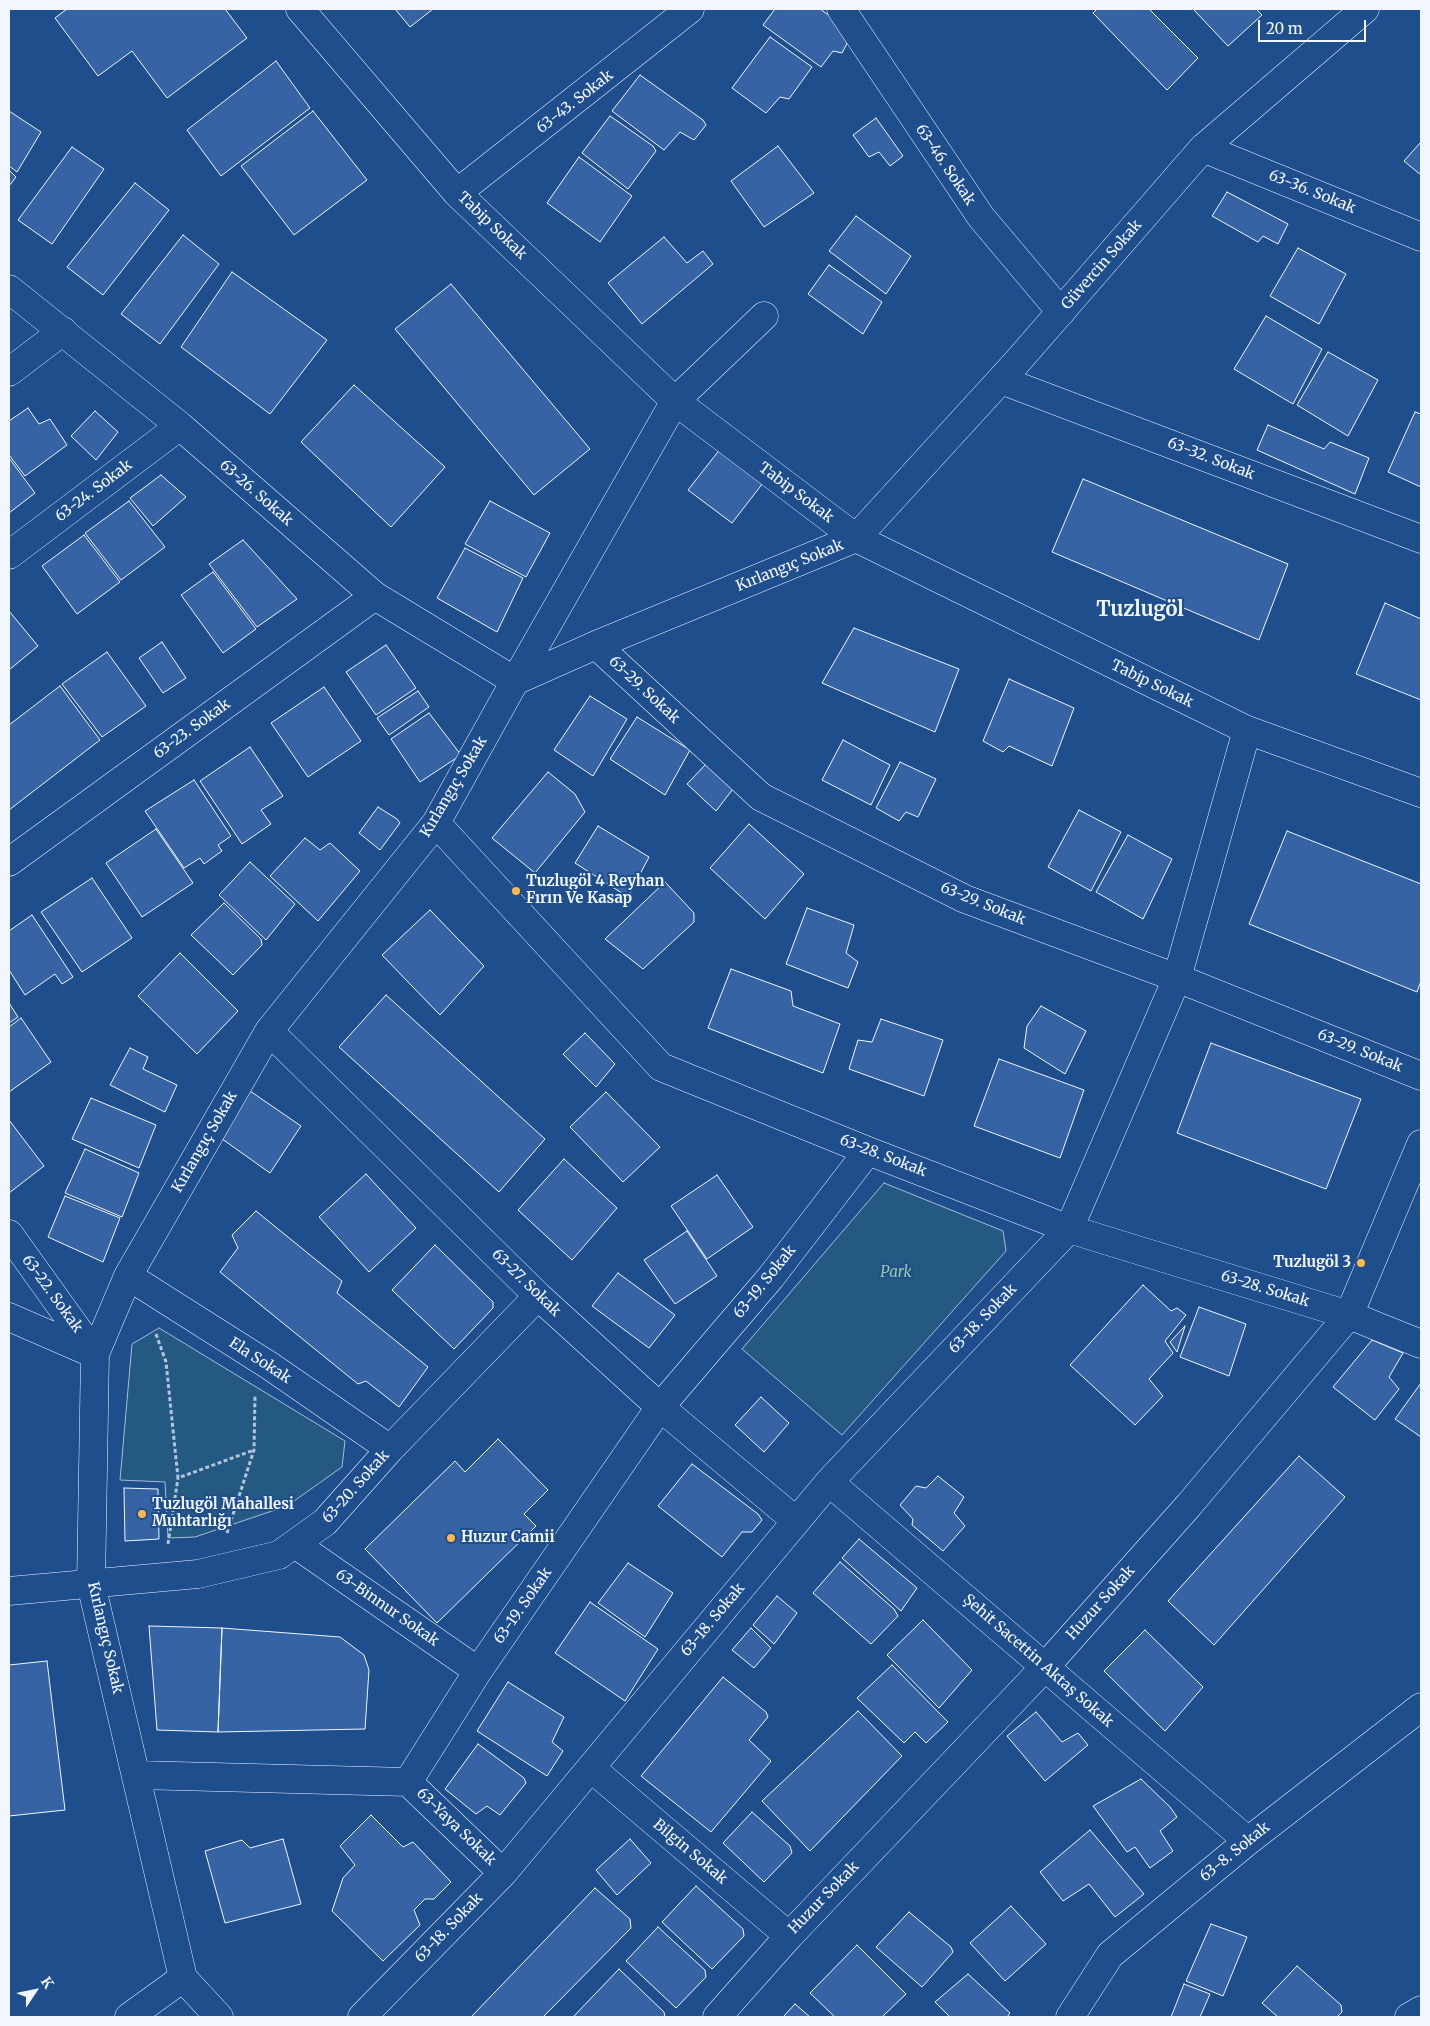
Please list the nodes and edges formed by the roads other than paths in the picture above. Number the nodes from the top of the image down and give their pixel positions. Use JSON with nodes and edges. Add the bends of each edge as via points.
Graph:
{"nodes":[{"id":1,"x":300,"y":9,"type":"edge"},
{"id":2,"x":690,"y":9,"type":"edge"},
{"id":3,"x":841,"y":9,"type":"edge"},
{"id":4,"x":1365,"y":9,"type":"edge"},
{"id":5,"x":1204,"y":148,"type":"junction"},
{"id":6,"x":457,"y":193,"type":"junction"},
{"id":7,"x":1421,"y":237,"type":"edge"},
{"id":8,"x":9,"y":289,"type":"edge"},
{"id":9,"x":1061,"y":312,"type":"junction"},
{"id":10,"x":764,"y":316,"type":"dead end"},
{"id":11,"x":63,"y":331,"type":"junction"},
{"id":12,"x":9,"y":372,"type":"edge"},
{"id":13,"x":1000,"y":380,"type":"junction"},
{"id":14,"x":675,"y":401,"type":"junction"},
{"id":15,"x":180,"y":426,"type":"junction"},
{"id":16,"x":856,"y":538,"type":"junction"},
{"id":17,"x":1421,"y":539,"type":"edge"},
{"id":18,"x":9,"y":555,"type":"edge"},
{"id":19,"x":375,"y":596,"type":"junction"},
{"id":20,"x":596,"y":645,"type":"junction"},
{"id":21,"x":515,"y":681,"type":"junction"},
{"id":22,"x":1248,"y":730,"type":"junction"},
{"id":23,"x":1421,"y":793,"type":"edge"},
{"id":24,"x":436,"y":823,"type":"junction"},
{"id":25,"x":9,"y":862,"type":"edge"},
{"id":26,"x":1177,"y":978,"type":"junction"},
{"id":27,"x":269,"y":1031,"type":"junction"},
{"id":28,"x":1421,"y":1076,"type":"edge"},
{"id":29,"x":1421,"y":1144,"type":"edge"},
{"id":30,"x":868,"y":1151,"type":"junction"},
{"id":31,"x":1069,"y":1229,"type":"junction"},
{"id":32,"x":9,"y":1234,"type":"edge"},
{"id":33,"x":132,"y":1279,"type":"junction"},
{"id":34,"x":538,"y":1296,"type":"junction"},
{"id":35,"x":1349,"y":1315,"type":"junction"},
{"id":36,"x":9,"y":1317,"type":"edge"},
{"id":37,"x":1421,"y":1344,"type":"edge"},
{"id":38,"x":95,"y":1354,"type":"junction"},
{"id":39,"x":660,"y":1407,"type":"junction"},
{"id":40,"x":390,"y":1449,"type":"junction"},
{"id":41,"x":829,"y":1482,"type":"junction"},
{"id":42,"x":795,"y":1520,"type":"junction"},
{"id":43,"x":295,"y":1544,"type":"junction"},
{"id":44,"x":91,"y":1584,"type":"junction"},
{"id":45,"x":9,"y":1591,"type":"edge"},
{"id":46,"x":1045,"y":1667,"type":"junction"},
{"id":47,"x":478,"y":1671,"type":"junction"},
{"id":48,"x":1421,"y":1706,"type":"edge"},
{"id":49,"x":591,"y":1768,"type":"junction"},
{"id":50,"x":137,"y":1775,"type":"junction"},
{"id":51,"x":408,"y":1782,"type":"junction"},
{"id":52,"x":1248,"y":1840,"type":"junction"},
{"id":53,"x":503,"y":1873,"type":"junction"},
{"id":54,"x":789,"y":1936,"type":"junction"},
{"id":55,"x":183,"y":1978,"type":"junction"},
{"id":56,"x":1421,"y":2010,"type":"edge"},
{"id":57,"x":129,"y":2017,"type":"edge"},
{"id":58,"x":219,"y":2017,"type":"edge"},
{"id":59,"x":362,"y":2017,"type":"edge"},
{"id":60,"x":717,"y":2017,"type":"edge"},
{"id":61,"x":1070,"y":2017,"type":"edge"},
{"id":62,"x":1409,"y":2017,"type":"edge"}],
"edges":[{"from":1,"to":6,"type":"street","name":"Tabip Sokak"},
{"from":2,"to":6,"type":"street","name":"63-43. Sokak"},
{"from":3,"to":9,"type":"street","name":"63-46. Sokak","via":[[981,217]]},
{"from":4,"to":5,"type":"street","name":"Güvercin Sokak"},
{"from":5,"to":7,"type":"street","name":"63-36. Sokak"},
{"from":5,"to":9,"type":"street","name":"Güvercin Sokak"},
{"from":6,"to":14,"type":"street","name":"Tabip Sokak"},
{"from":8,"to":11,"type":"street","name":"63-26. Sokak"},
{"from":9,"to":13,"type":"street","name":"Güvercin Sokak"},
{"from":10,"to":14,"type":"street"},
{"from":11,"to":12,"type":"street"},
{"from":11,"to":15,"type":"street","name":"63-26. Sokak"},
{"from":13,"to":16,"type":"street","name":"Güvercin Sokak"},
{"from":13,"to":17,"type":"street","name":"63-32. Sokak"},
{"from":14,"to":16,"type":"street","name":"Tabip Sokak"},
{"from":14,"to":21,"type":"street"},
{"from":15,"to":18,"type":"street","name":"63-24. Sokak"},
{"from":15,"to":19,"type":"street","name":"63-26. Sokak"},
{"from":16,"to":20,"type":"street","name":"Kırlangıç Sokak"},
{"from":16,"to":22,"type":"street","name":"Tabip Sokak"},
{"from":19,"to":21,"type":"street","name":"63-26. Sokak"},
{"from":19,"to":25,"type":"street","name":"63-23. Sokak"},
{"from":20,"to":21,"type":"street","name":"Kırlangıç Sokak"},
{"from":20,"to":26,"type":"street","name":"63-29. Sokak","via":[[761,797],[965,899]]},
{"from":21,"to":24,"type":"street","name":"Kırlangıç Sokak"},
{"from":22,"to":23,"type":"street","name":"Tabip Sokak"},
{"from":22,"to":26,"type":"street"},
{"from":24,"to":27,"type":"street","name":"Kırlangıç Sokak"},
{"from":24,"to":30,"type":"street","name":"63-28. Sokak","via":[[661,1067]]},
{"from":26,"to":28,"type":"street","name":"63-29. Sokak"},
{"from":26,"to":31,"type":"street"},
{"from":27,"to":33,"type":"street","name":"Kırlangıç Sokak"},
{"from":27,"to":34,"type":"street","name":"63-27. Sokak"},
{"from":29,"to":35,"type":"street","name":"Huzur Sokak"},
{"from":30,"to":31,"type":"street","name":"63-28. Sokak"},
{"from":30,"to":39,"type":"street","name":"63-19. Sokak","via":[[771,1277]]},
{"from":31,"to":35,"type":"street","name":"63-28. Sokak"},
{"from":31,"to":41,"type":"street","name":"63-18. Sokak"},
{"from":32,"to":38,"type":"street","name":"63-22. Sokak"},
{"from":33,"to":38,"type":"street","name":"Kırlangıç Sokak"},
{"from":33,"to":40,"type":"street","name":"Ela Sokak","via":[[256,1357]]},
{"from":34,"to":39,"type":"street","name":"63-27. Sokak"},
{"from":34,"to":40,"type":"street","name":"63-20. Sokak"},
{"from":35,"to":37,"type":"street","name":"63-28. Sokak"},
{"from":35,"to":46,"type":"street","name":"Huzur Sokak","via":[[1189,1505]]},
{"from":36,"to":38,"type":"street"},
{"from":38,"to":44,"type":"street","name":"Kırlangıç Sokak"},
{"from":39,"to":42,"type":"street","name":"63-27. Sokak"},
{"from":39,"to":47,"type":"street","name":"63-19. Sokak"},
{"from":40,"to":43,"type":"street","name":"63-20. Sokak","via":[[325,1522]]},
{"from":41,"to":42,"type":"street","name":"63-18. Sokak"},
{"from":41,"to":46,"type":"street","name":"Şehit Sacettin Aktaş Sokak"},
{"from":42,"to":49,"type":"street","name":"63-18. Sokak"},
{"from":43,"to":44,"type":"street","name":"63-20. Sokak","via":[[279,1555],[198,1574]]},
{"from":43,"to":47,"type":"street","name":"63-Binnur Sokak"},
{"from":44,"to":45,"type":"street","name":"63-20. Sokak"},
{"from":44,"to":50,"type":"street","name":"Kırlangıç Sokak"},
{"from":46,"to":52,"type":"street","name":"Şehit Sacettin Aktaş Sokak"},
{"from":46,"to":54,"type":"street","name":"Huzur Sokak"},
{"from":47,"to":51,"type":"street","name":"63-19. Sokak"},
{"from":48,"to":52,"type":"street","name":"63-8. Sokak"},
{"from":49,"to":53,"type":"street","name":"63-18. Sokak"},
{"from":49,"to":54,"type":"street","name":"Bilgin Sokak"},
{"from":50,"to":51,"type":"street"},
{"from":50,"to":55,"type":"street","name":"Kırlangıç Sokak"},
{"from":51,"to":53,"type":"street","name":"63-Yaya Sokak"},
{"from":52,"to":61,"type":"street","name":"63-8. Sokak","via":[[1110,1955]]},
{"from":53,"to":59,"type":"street","name":"63-18. Sokak"},
{"from":54,"to":60,"type":"street","name":"Huzur Sokak"},
{"from":55,"to":57,"type":"street"},
{"from":55,"to":58,"type":"street","name":"Kırlangıç Sokak"},
{"from":56,"to":62,"type":"street"}]}
